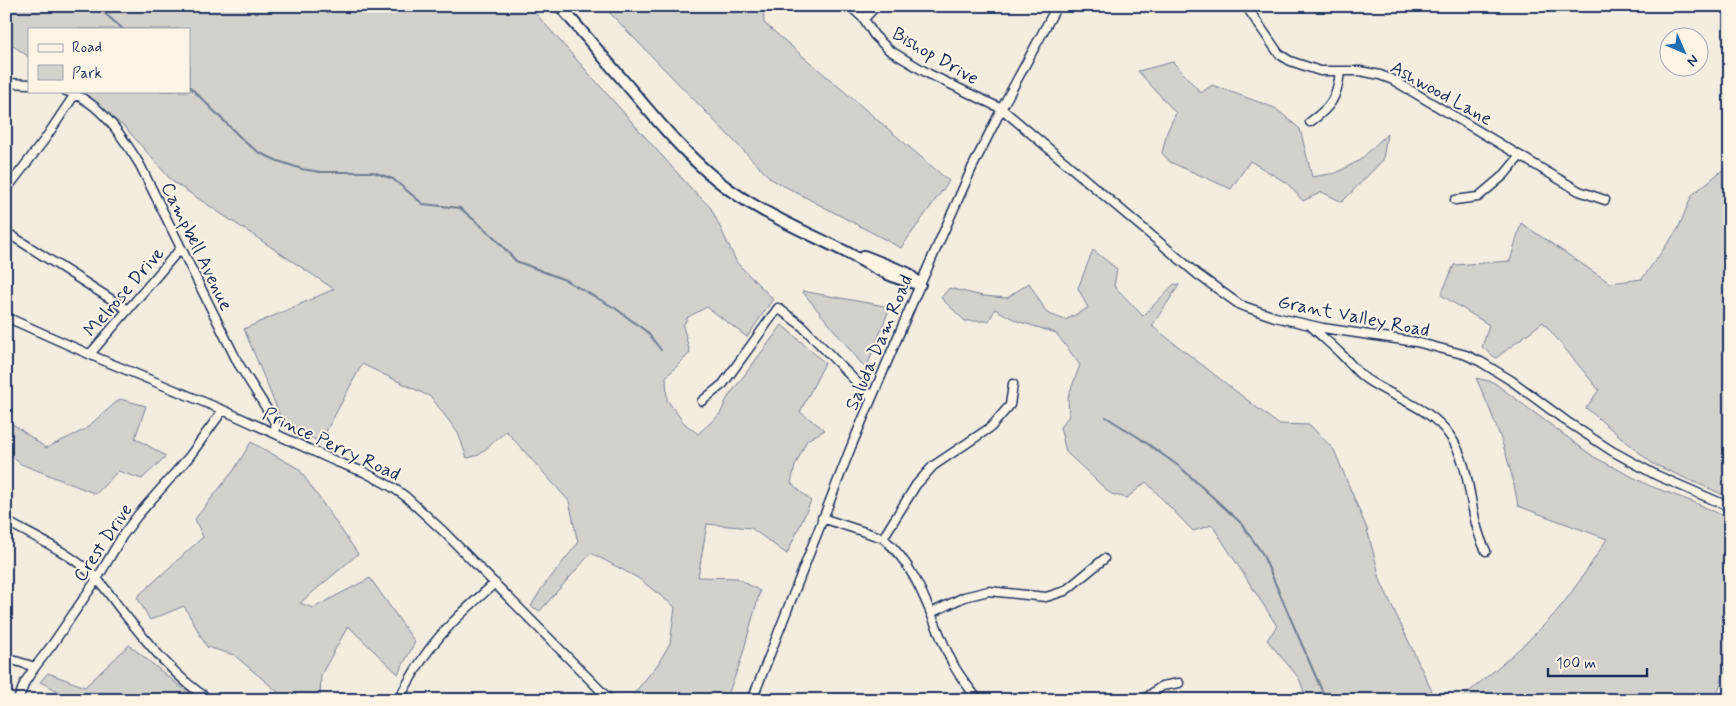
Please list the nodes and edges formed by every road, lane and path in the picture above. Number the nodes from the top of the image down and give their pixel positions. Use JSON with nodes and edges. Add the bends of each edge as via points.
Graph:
{"nodes":[{"id":1,"x":560,"y":6,"type":"edge"},
{"id":2,"x":850,"y":6,"type":"edge"},
{"id":3,"x":876,"y":6,"type":"edge"},
{"id":4,"x":1056,"y":6,"type":"edge"},
{"id":5,"x":1246,"y":6,"type":"edge"},
{"id":6,"x":864,"y":19,"type":"junction"},
{"id":7,"x":1340,"y":72,"type":"junction"},
{"id":8,"x":6,"y":83,"type":"edge"},
{"id":9,"x":28,"y":84,"type":"edge"},
{"id":10,"x":69,"y":92,"type":"edge"},
{"id":11,"x":75,"y":94,"type":"junction"},
{"id":12,"x":1002,"y":109,"type":"junction"},
{"id":13,"x":1310,"y":122,"type":"dead end"},
{"id":14,"x":1520,"y":156,"type":"junction"},
{"id":15,"x":6,"y":190,"type":"edge"},
{"id":16,"x":1455,"y":200,"type":"dead end"},
{"id":17,"x":1605,"y":200,"type":"dead end"},
{"id":18,"x":6,"y":232,"type":"edge"},
{"id":19,"x":180,"y":249,"type":"junction"},
{"id":20,"x":920,"y":284,"type":"junction"},
{"id":21,"x":128,"y":310,"type":"junction"},
{"id":22,"x":6,"y":317,"type":"edge"},
{"id":23,"x":1310,"y":325,"type":"junction"},
{"id":24,"x":90,"y":354,"type":"junction"},
{"id":25,"x":1012,"y":384,"type":"dead end"},
{"id":26,"x":871,"y":397,"type":"junction"},
{"id":27,"x":702,"y":401,"type":"dead end"},
{"id":28,"x":223,"y":410,"type":"junction"},
{"id":29,"x":276,"y":434,"type":"junction"},
{"id":30,"x":1730,"y":507,"type":"edge"},
{"id":31,"x":822,"y":518,"type":"junction"},
{"id":32,"x":6,"y":521,"type":"edge"},
{"id":33,"x":882,"y":538,"type":"junction"},
{"id":34,"x":1486,"y":551,"type":"dead end"},
{"id":35,"x":1104,"y":559,"type":"dead end"},
{"id":36,"x":97,"y":579,"type":"junction"},
{"id":37,"x":494,"y":583,"type":"junction"},
{"id":38,"x":931,"y":613,"type":"junction"},
{"id":39,"x":6,"y":658,"type":"edge"},
{"id":40,"x":35,"y":667,"type":"junction"},
{"id":41,"x":1179,"y":683,"type":"dead end"},
{"id":42,"x":18,"y":699,"type":"edge"},
{"id":43,"x":210,"y":700,"type":"edge"},
{"id":44,"x":398,"y":700,"type":"edge"},
{"id":45,"x":610,"y":700,"type":"edge"},
{"id":46,"x":752,"y":700,"type":"edge"},
{"id":47,"x":978,"y":700,"type":"edge"},
{"id":48,"x":1143,"y":700,"type":"edge"}],
"edges":[{"from":1,"to":20,"type":"main road","via":[[658,123],[730,190],[812,237],[906,273]]},
{"from":2,"to":6,"type":"street","name":"Bishop Drive"},
{"from":3,"to":6,"type":"street"},
{"from":4,"to":12,"type":"street","name":"Saluda Dam Road"},
{"from":5,"to":7,"type":"street","name":"Ashwood Lane","via":[[1279,54],[1307,68]]},
{"from":6,"to":12,"type":"street","name":"Bishop Drive","via":[[889,50],[929,74]]},
{"from":7,"to":13,"type":"street","via":[[1338,90],[1331,105]]},
{"from":7,"to":14,"type":"street","name":"Ashwood Lane","via":[[1360,71],[1393,80]]},
{"from":8,"to":9,"type":"street"},
{"from":10,"to":11,"type":"street","name":"Campbell Avenue"},
{"from":11,"to":15,"type":"street"},
{"from":11,"to":19,"type":"street","name":"Campbell Avenue","via":[[116,128],[127,144]]},
{"from":12,"to":20,"type":"street","name":"Saluda Dam Road"},
{"from":12,"to":23,"type":"street","name":"Grant Valley Road","via":[[1230,300],[1254,311]]},
{"from":14,"to":16,"type":"street","via":[[1478,197]]},
{"from":14,"to":17,"type":"street","name":"Ashwood Lane","via":[[1579,191]]},
{"from":18,"to":21,"type":"street"},
{"from":19,"to":21,"type":"street","name":"Melrose Drive"},
{"from":19,"to":29,"type":"street","name":"Campbell Avenue","via":[[238,363],[275,422]]},
{"from":20,"to":26,"type":"street","name":"Saluda Dam Road"},
{"from":21,"to":24,"type":"street","name":"Melrose Drive"},
{"from":22,"to":24,"type":"street","name":"Prince Perry Road"},
{"from":23,"to":30,"type":"street","name":"Grant Valley Road","via":[[1416,342],[1466,355],[1512,381],[1612,451],[1656,475]]},
{"from":23,"to":34,"type":"street","via":[[1358,373],[1437,420],[1450,436],[1460,453],[1476,528]]},
{"from":24,"to":28,"type":"street","name":"Prince Perry Road"},
{"from":25,"to":33,"type":"street","via":[[1010,405],[991,426],[933,466],[916,485]]},
{"from":26,"to":27,"type":"street","via":[[802,325],[778,308],[723,384]]},
{"from":26,"to":31,"type":"street","name":"Saluda Dam Road"},
{"from":28,"to":29,"type":"street","name":"Prince Perry Road"},
{"from":28,"to":36,"type":"street","name":"Crest Drive","via":[[189,457],[133,521]]},
{"from":29,"to":37,"type":"street","name":"Prince Perry Road","via":[[364,472],[405,496]]},
{"from":31,"to":33,"type":"street"},
{"from":31,"to":46,"type":"street","name":"Saluda Dam Road"},
{"from":32,"to":36,"type":"street","via":[[78,562]]},
{"from":33,"to":38,"type":"street","via":[[908,567]]},
{"from":35,"to":38,"type":"street","via":[[1065,591],[1046,597],[990,591],[964,597]]},
{"from":36,"to":40,"type":"street","name":"Crest Drive"},
{"from":36,"to":43,"type":"street","via":[[162,658]]},
{"from":37,"to":44,"type":"street","via":[[442,633]]},
{"from":37,"to":45,"type":"street","name":"Prince Perry Road"},
{"from":38,"to":47,"type":"street","via":[[952,663]]},
{"from":39,"to":40,"type":"street"},
{"from":40,"to":42,"type":"street","name":"Crest Drive"},
{"from":41,"to":48,"type":"street","via":[[1162,686]]}]}
